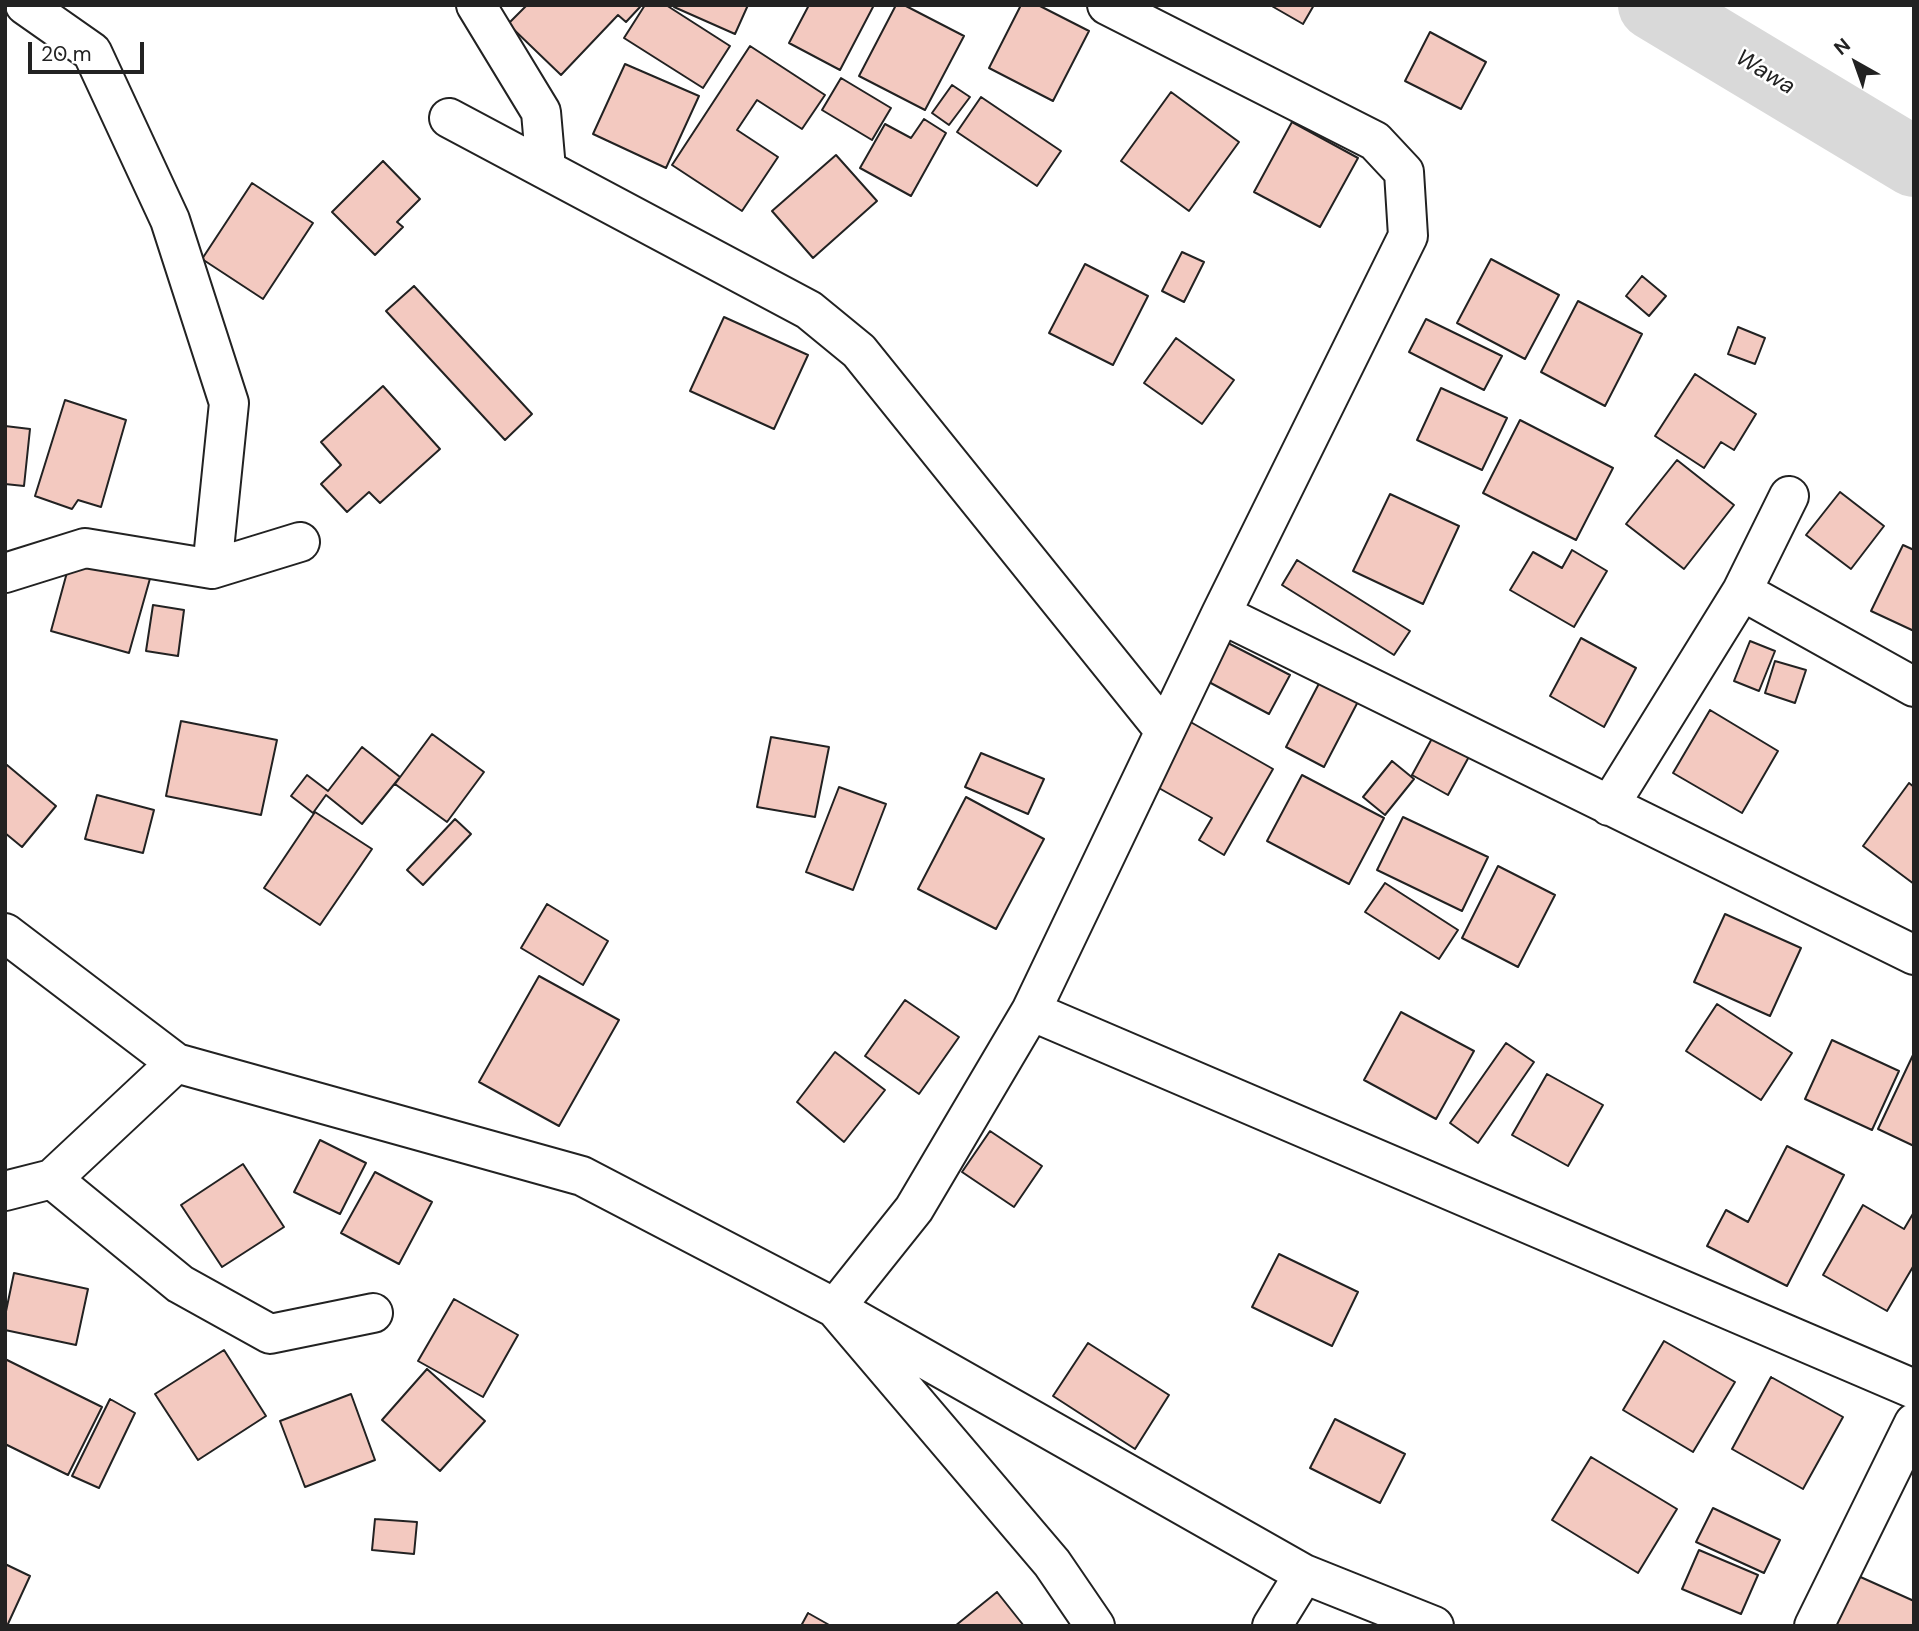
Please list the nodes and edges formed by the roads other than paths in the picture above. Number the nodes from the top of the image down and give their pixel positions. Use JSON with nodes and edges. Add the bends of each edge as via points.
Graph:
{"nodes":[{"id":1,"x":25,"y":5,"type":"edge"},
{"id":2,"x":477,"y":5,"type":"edge"},
{"id":3,"x":1107,"y":5,"type":"edge"},
{"id":4,"x":449,"y":118,"type":"dead end"},
{"id":5,"x":546,"y":169,"type":"junction"},
{"id":6,"x":1789,"y":496,"type":"dead end"},
{"id":7,"x":300,"y":542,"type":"dead end"},
{"id":8,"x":212,"y":569,"type":"junction"},
{"id":9,"x":5,"y":573,"type":"edge"},
{"id":10,"x":1742,"y":591,"type":"junction"},
{"id":11,"x":1221,"y":614,"type":"junction"},
{"id":12,"x":1914,"y":687,"type":"edge"},
{"id":13,"x":1165,"y":731,"type":"junction"},
{"id":14,"x":1609,"y":806,"type":"junction"},
{"id":15,"x":5,"y":933,"type":"edge"},
{"id":16,"x":1914,"y":955,"type":"edge"},
{"id":17,"x":1031,"y":1011,"type":"junction"},
{"id":18,"x":176,"y":1063,"type":"junction"},
{"id":19,"x":52,"y":1179,"type":"junction"},
{"id":20,"x":5,"y":1191,"type":"edge"},
{"id":21,"x":835,"y":1307,"type":"junction"},
{"id":22,"x":373,"y":1313,"type":"dead end"},
{"id":23,"x":1914,"y":1389,"type":"edge"},
{"id":24,"x":1914,"y":1423,"type":"edge"},
{"id":25,"x":1304,"y":1574,"type":"junction"},
{"id":26,"x":1095,"y":1626,"type":"edge"},
{"id":27,"x":1272,"y":1626,"type":"edge"},
{"id":28,"x":1434,"y":1626,"type":"edge"},
{"id":29,"x":1814,"y":1626,"type":"edge"}],
"edges":[{"from":1,"to":8,"type":"street","via":[[92,52],[170,220],[229,403]]},
{"from":2,"to":5,"type":"street","via":[[541,112]]},
{"from":3,"to":11,"type":"street","via":[[1375,141],[1404,172],[1408,236]]},
{"from":4,"to":5,"type":"street"},
{"from":5,"to":13,"type":"street","via":[[808,310],[859,351]]},
{"from":6,"to":10,"type":"street"},
{"from":7,"to":8,"type":"street"},
{"from":8,"to":9,"type":"street","via":[[85,548]]},
{"from":10,"to":12,"type":"street"},
{"from":10,"to":14,"type":"street"},
{"from":11,"to":13,"type":"street"},
{"from":11,"to":14,"type":"street"},
{"from":13,"to":17,"type":"street"},
{"from":14,"to":16,"type":"street"},
{"from":15,"to":18,"type":"street"},
{"from":17,"to":21,"type":"street","via":[[914,1209]]},
{"from":17,"to":23,"type":"street"},
{"from":18,"to":19,"type":"street"},
{"from":18,"to":21,"type":"street","via":[[582,1176]]},
{"from":19,"to":20,"type":"street"},
{"from":19,"to":22,"type":"street","via":[[180,1284],[270,1334]]},
{"from":21,"to":25,"type":"street"},
{"from":21,"to":26,"type":"street","via":[[1052,1563]]},
{"from":24,"to":29,"type":"street"},
{"from":25,"to":27,"type":"street"},
{"from":25,"to":28,"type":"street"}]}
